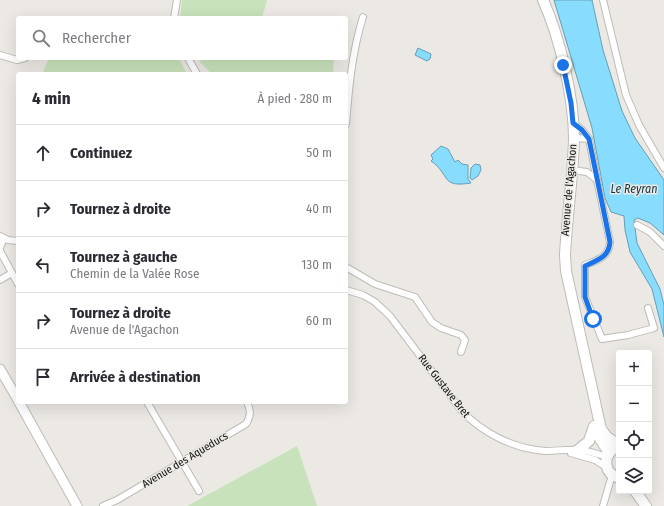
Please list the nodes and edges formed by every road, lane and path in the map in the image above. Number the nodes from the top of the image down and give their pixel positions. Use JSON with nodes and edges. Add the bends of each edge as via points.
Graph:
{"nodes":[{"id":1,"x":177,"y":0,"type":"edge"},
{"id":2,"x":543,"y":0,"type":"edge"},
{"id":3,"x":603,"y":0,"type":"edge"},
{"id":4,"x":174,"y":16,"type":"edge"},
{"id":5,"x":363,"y":17,"type":"dead end"},
{"id":6,"x":0,"y":55,"type":"edge"},
{"id":7,"x":16,"y":60,"type":"edge"},
{"id":8,"x":189,"y":60,"type":"edge"},
{"id":9,"x":195,"y":72,"type":"edge"},
{"id":10,"x":348,"y":102,"type":"edge"},
{"id":11,"x":573,"y":123,"type":"junction"},
{"id":12,"x":574,"y":138,"type":"junction"},
{"id":13,"x":589,"y":139,"type":"junction"},
{"id":14,"x":664,"y":168,"type":"edge"},
{"id":15,"x":571,"y":170,"type":"junction"},
{"id":16,"x":597,"y":180,"type":"junction"},
{"id":17,"x":637,"y":225,"type":"dead end"},
{"id":18,"x":2,"y":237,"type":"edge"},
{"id":19,"x":16,"y":240,"type":"edge"},
{"id":20,"x":664,"y":246,"type":"edge"},
{"id":21,"x":0,"y":250,"type":"edge"},
{"id":22,"x":348,"y":267,"type":"edge"},
{"id":23,"x":12,"y":273,"type":"junction"},
{"id":24,"x":0,"y":280,"type":"edge"},
{"id":25,"x":16,"y":280,"type":"edge"},
{"id":26,"x":348,"y":290,"type":"edge"},
{"id":27,"x":648,"y":308,"type":"dead end"},
{"id":28,"x":579,"y":335,"type":"junction"},
{"id":29,"x":461,"y":352,"type":"dead end"},
{"id":30,"x":0,"y":369,"type":"edge"},
{"id":31,"x":15,"y":388,"type":"edge"},
{"id":32,"x":20,"y":404,"type":"edge"},
{"id":33,"x":149,"y":404,"type":"edge"},
{"id":34,"x":248,"y":404,"type":"edge"},
{"id":35,"x":594,"y":426,"type":"junction"},
{"id":36,"x":616,"y":444,"type":"edge"},
{"id":37,"x":616,"y":448,"type":"edge"},
{"id":38,"x":578,"y":450,"type":"junction"},
{"id":39,"x":562,"y":451,"type":"junction"},
{"id":40,"x":608,"y":455,"type":"junction"},
{"id":41,"x":182,"y":462,"type":"junction"},
{"id":42,"x":612,"y":474,"type":"edge"},
{"id":43,"x":199,"y":491,"type":"dead end"},
{"id":44,"x":630,"y":494,"type":"edge"},
{"id":45,"x":637,"y":494,"type":"edge"},
{"id":46,"x":77,"y":506,"type":"edge"},
{"id":47,"x":103,"y":506,"type":"edge"},
{"id":48,"x":603,"y":506,"type":"edge"},
{"id":49,"x":638,"y":506,"type":"edge"},
{"id":50,"x":646,"y":506,"type":"edge"}],
"edges":[{"from":1,"to":4,"type":"street"},
{"from":2,"to":11,"type":"main road","name":"Avenue de l'Agachon","via":[[550,15],[563,65]]},
{"from":3,"to":14,"type":"street","via":[[626,94],[639,125]]},
{"from":5,"to":10,"type":"street","via":[[351,68]]},
{"from":6,"to":7,"type":"street"},
{"from":8,"to":9,"type":"street"},
{"from":11,"to":12,"type":"main road","name":"Avenue de l'Agachon"},
{"from":11,"to":13,"type":"street"},
{"from":12,"to":13,"type":"street"},
{"from":12,"to":15,"type":"main road","name":"Avenue de l'Agachon"},
{"from":13,"to":16,"type":"street"},
{"from":15,"to":16,"type":"street","via":[[587,172]]},
{"from":15,"to":28,"type":"main road","name":"Avenue de l'Agachon","via":[[565,255]]},
{"from":16,"to":27,"type":"street","via":[[610,250],[605,256],[585,266],[585,297],[602,339],[654,328]]},
{"from":17,"to":20,"type":"street","via":[[650,232]]},
{"from":18,"to":19,"type":"street"},
{"from":18,"to":21,"type":"street"},
{"from":21,"to":23,"type":"street"},
{"from":22,"to":29,"type":"street","via":[[375,284],[415,297],[432,322],[461,335],[465,340]]},
{"from":23,"to":24,"type":"street"},
{"from":23,"to":25,"type":"street"},
{"from":26,"to":39,"type":"street","name":"Rue Gustave Bret","via":[[363,294],[376,302],[390,316],[470,420],[499,438],[520,446],[544,451]]},
{"from":28,"to":35,"type":"main road","name":"Avenue de l'Agachon"},
{"from":28,"to":36,"type":"main road","name":"Avenue de l'Agachon","via":[[601,428],[606,437]]},
{"from":30,"to":31,"type":"main road"},
{"from":32,"to":46,"type":"main road"},
{"from":33,"to":41,"type":"street"},
{"from":34,"to":41,"type":"street","name":"Avenue des Aqueducs","via":[[250,410],[246,424]]},
{"from":35,"to":38,"type":"main road","via":[[589,441]]},
{"from":35,"to":40,"type":"main road","name":"Avenue de l'Agachon"},
{"from":37,"to":40,"type":"main road"},
{"from":38,"to":39,"type":"street","name":"Rue Gustave Bret"},
{"from":38,"to":40,"type":"street","name":"Rue Gustave Bret"},
{"from":39,"to":42,"type":"street","name":"Rue Gustave Bret","via":[[595,460]]},
{"from":40,"to":42,"type":"main road"},
{"from":41,"to":43,"type":"street"},
{"from":41,"to":47,"type":"street","name":"Avenue des Aqueducs"},
{"from":42,"to":48,"type":"street"},
{"from":44,"to":49,"type":"main road"},
{"from":45,"to":50,"type":"main road"}]}
